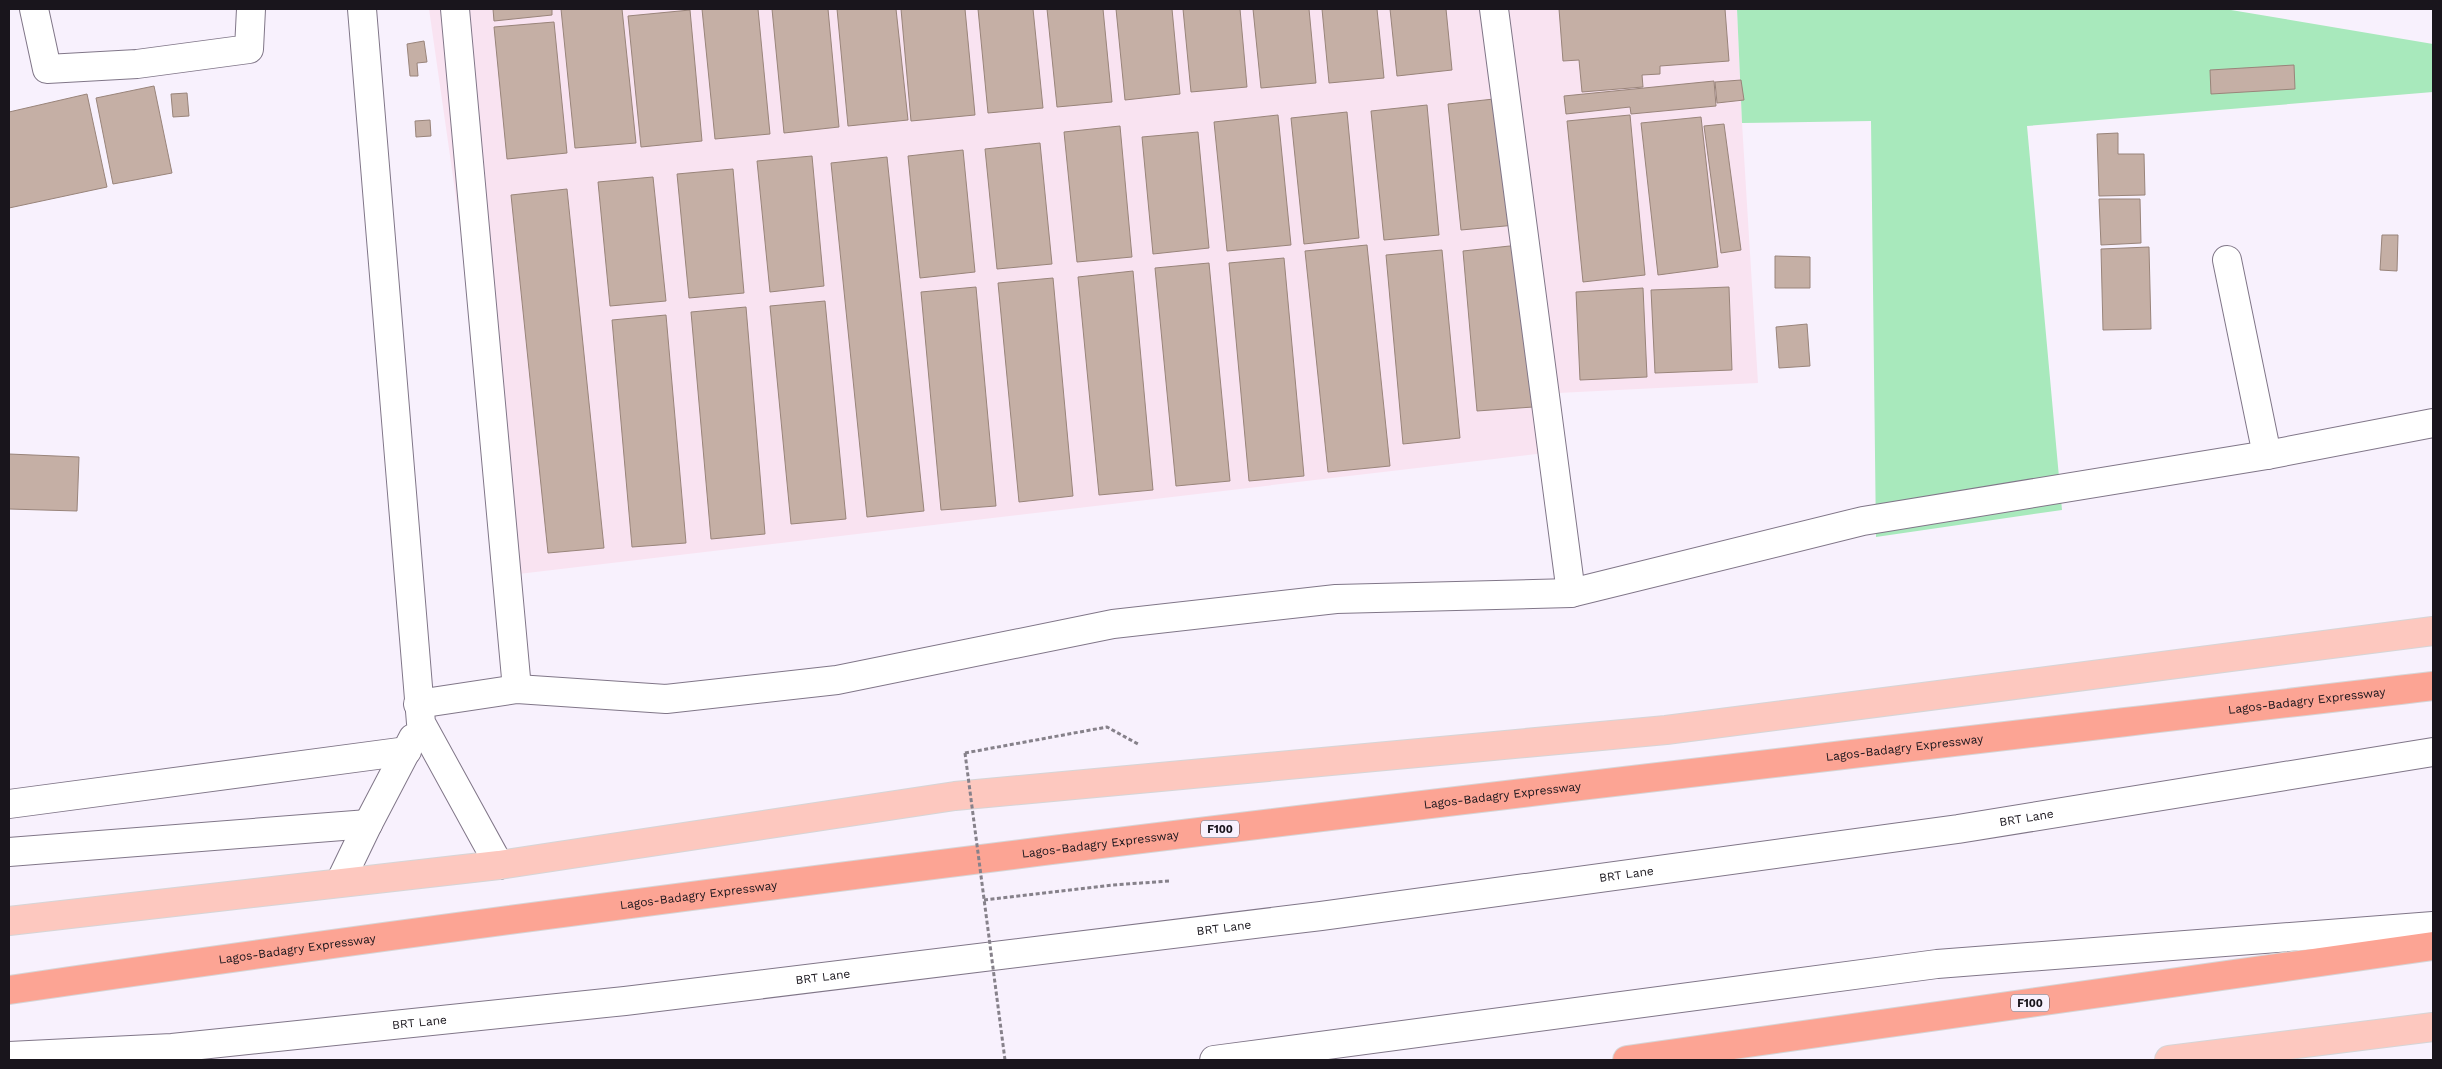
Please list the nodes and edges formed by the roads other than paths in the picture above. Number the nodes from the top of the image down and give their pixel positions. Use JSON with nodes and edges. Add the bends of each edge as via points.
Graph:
{"nodes":[{"id":1,"x":34,"y":9,"type":"edge"},
{"id":2,"x":251,"y":9,"type":"edge"},
{"id":3,"x":362,"y":9,"type":"edge"},
{"id":4,"x":455,"y":9,"type":"edge"},
{"id":5,"x":1494,"y":9,"type":"edge"},
{"id":6,"x":2227,"y":260,"type":"dead end"},
{"id":7,"x":2433,"y":423,"type":"edge"},
{"id":8,"x":2267,"y":456,"type":"junction"},
{"id":9,"x":1571,"y":593,"type":"junction"},
{"id":10,"x":2433,"y":632,"type":"edge"},
{"id":11,"x":2433,"y":686,"type":"edge"},
{"id":12,"x":516,"y":689,"type":"junction"},
{"id":13,"x":420,"y":714,"type":"junction"},
{"id":14,"x":407,"y":751,"type":"junction"},
{"id":15,"x":2433,"y":752,"type":"edge"},
{"id":16,"x":9,"y":804,"type":"edge"},
{"id":17,"x":368,"y":824,"type":"junction"},
{"id":18,"x":9,"y":852,"type":"edge"},
{"id":19,"x":499,"y":865,"type":"junction"},
{"id":20,"x":340,"y":882,"type":"junction"},
{"id":21,"x":9,"y":921,"type":"edge"},
{"id":22,"x":2433,"y":926,"type":"edge"},
{"id":23,"x":2433,"y":946,"type":"edge"},
{"id":24,"x":9,"y":990,"type":"edge"},
{"id":25,"x":2433,"y":1027,"type":"edge"},
{"id":26,"x":9,"y":1056,"type":"edge"},
{"id":27,"x":1214,"y":1060,"type":"edge"},
{"id":28,"x":1627,"y":1060,"type":"edge"},
{"id":29,"x":2170,"y":1060,"type":"edge"}],
"edges":[{"from":1,"to":2,"type":"street","via":[[47,69],[137,64],[249,49]]},
{"from":3,"to":13,"type":"street"},
{"from":4,"to":12,"type":"street"},
{"from":5,"to":9,"type":"street"},
{"from":6,"to":8,"type":"street"},
{"from":7,"to":8,"type":"street"},
{"from":8,"to":9,"type":"street","via":[[1863,521]]},
{"from":9,"to":12,"type":"street","via":[[1336,599],[1113,624],[837,680],[666,699]]},
{"from":10,"to":19,"type":"main road","via":[[1666,730],[955,796]]},
{"from":11,"to":24,"type":"highway","name":"Lagos-Badagry Expressway","number":"F100","via":[[1224,829],[419,932]]},
{"from":12,"to":13,"type":"street"},
{"from":13,"to":14,"type":"street"},
{"from":13,"to":19,"type":"street"},
{"from":14,"to":16,"type":"street"},
{"from":14,"to":17,"type":"street"},
{"from":15,"to":26,"type":"street","name":"BRT Lane","via":[[1958,829],[1302,918],[624,1001],[172,1048]]},
{"from":17,"to":18,"type":"street"},
{"from":17,"to":20,"type":"street"},
{"from":19,"to":20,"type":"main road"},
{"from":20,"to":21,"type":"main road"},
{"from":22,"to":27,"type":"street","via":[[1937,964]]},
{"from":23,"to":28,"type":"highway","number":"F100"},
{"from":25,"to":29,"type":"main road"}]}
